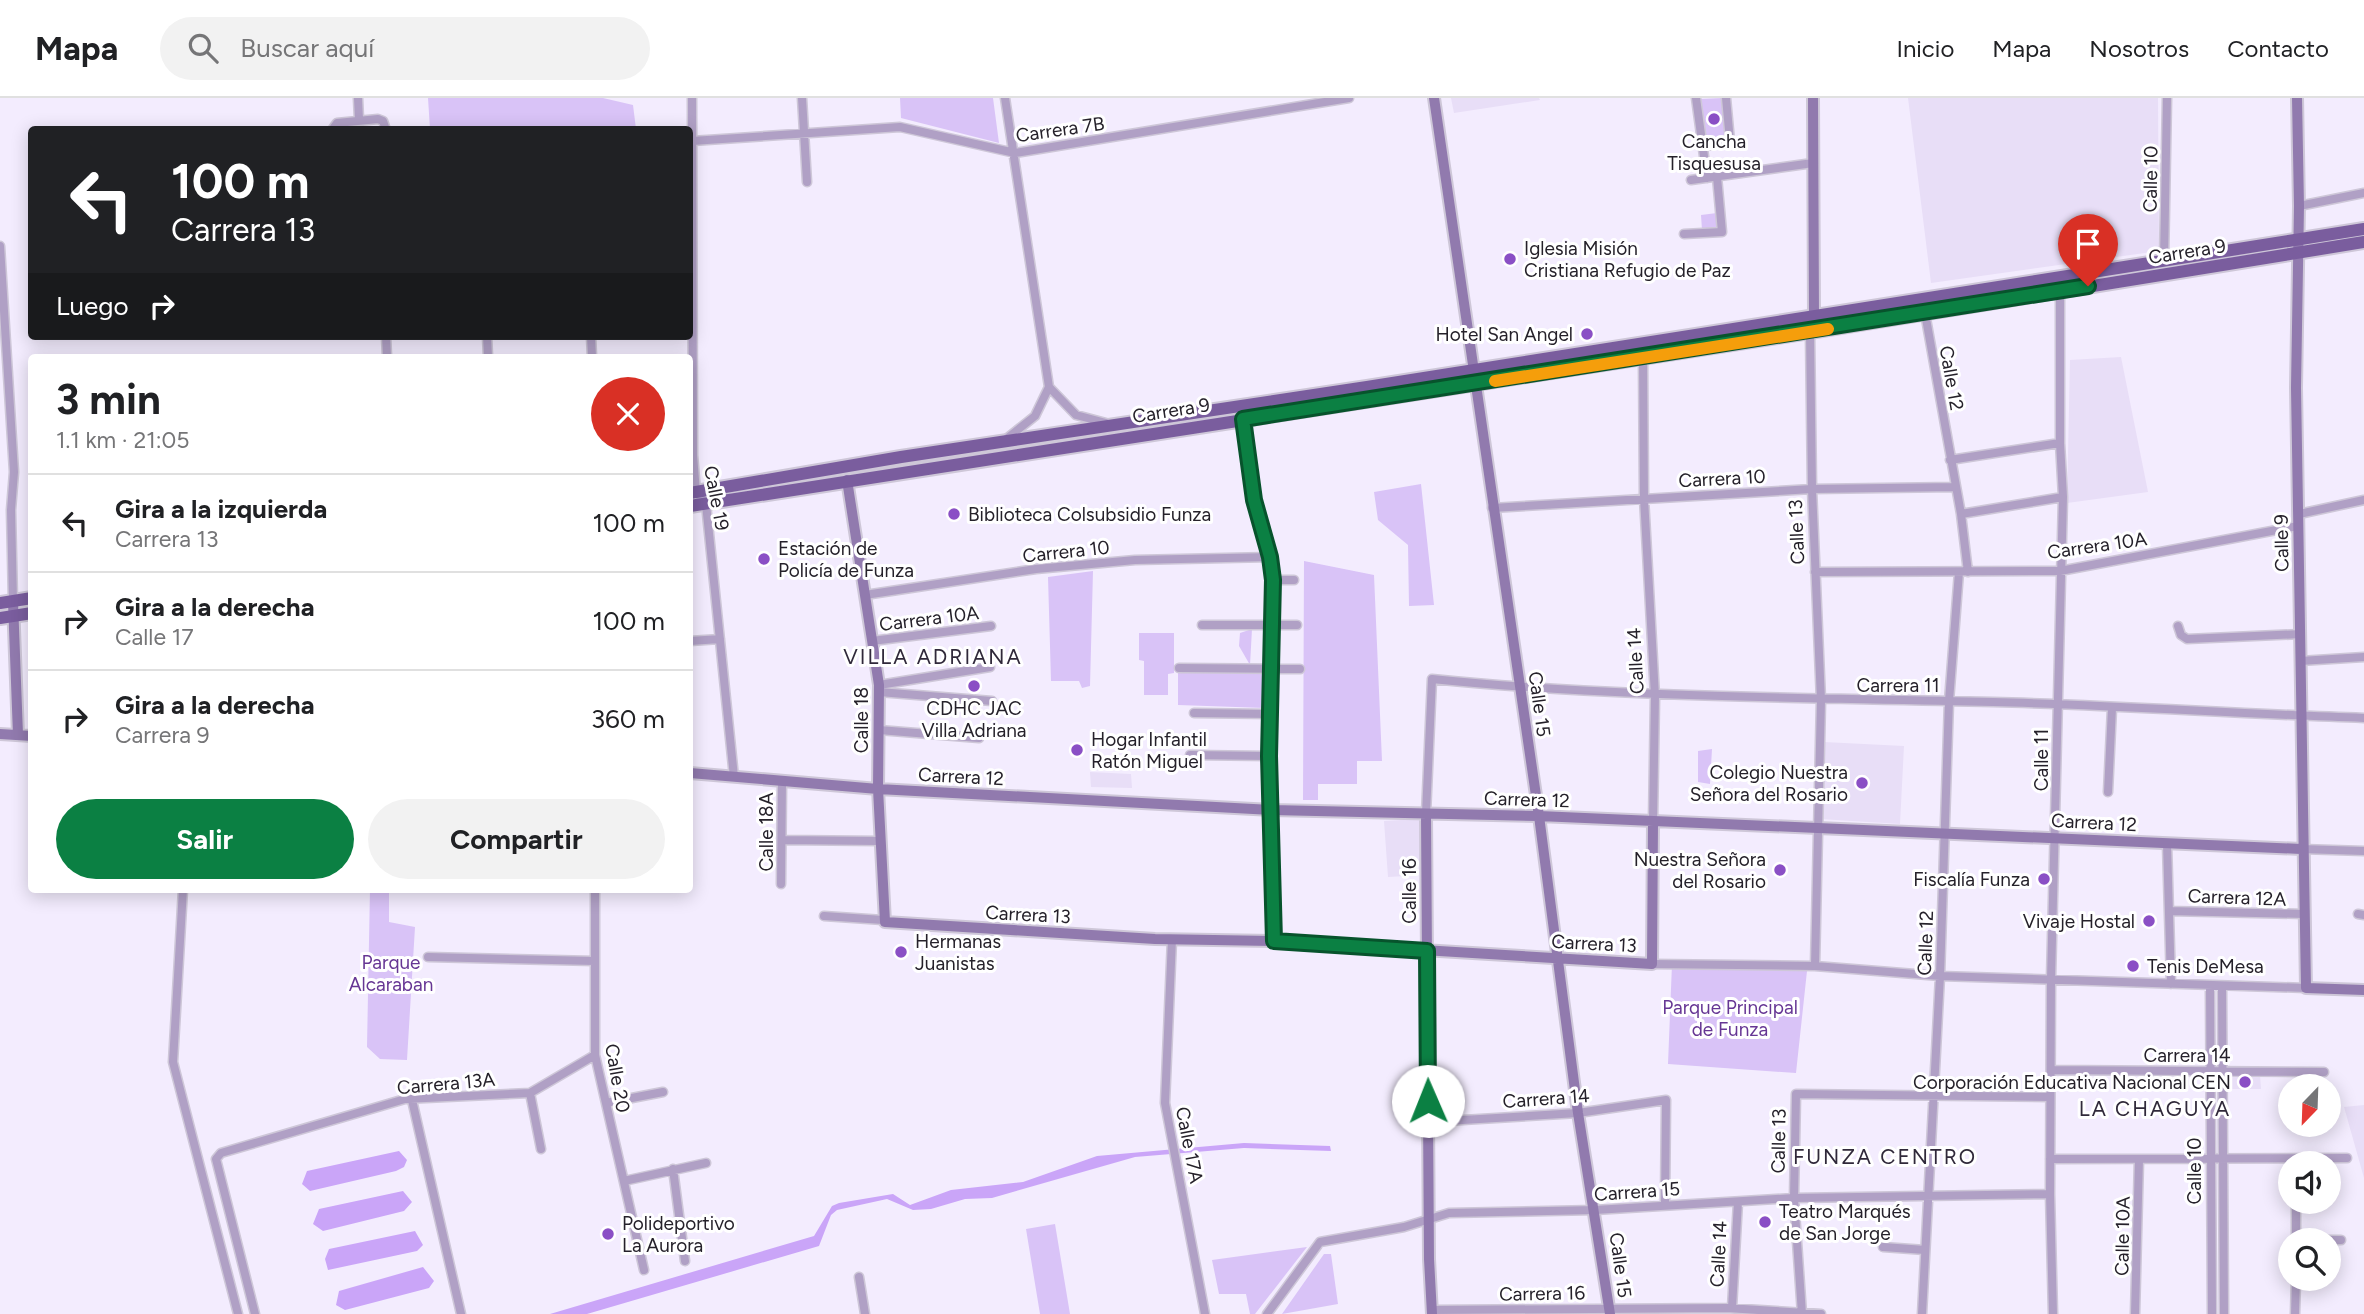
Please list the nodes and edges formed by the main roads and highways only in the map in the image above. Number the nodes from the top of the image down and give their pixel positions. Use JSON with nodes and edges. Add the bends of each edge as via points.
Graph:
{"nodes":[{"id":1,"x":1434,"y":98,"type":"edge"},
{"id":2,"x":1813,"y":98,"type":"edge"},
{"id":3,"x":2297,"y":98,"type":"edge"},
{"id":4,"x":2364,"y":229,"type":"edge"},
{"id":5,"x":2364,"y":242,"type":"edge"},
{"id":6,"x":2296,"y":246,"type":"junction"},
{"id":7,"x":1814,"y":317,"type":"junction"},
{"id":8,"x":1811,"y":332,"type":"junction"},
{"id":9,"x":1476,"y":370,"type":"junction"},
{"id":10,"x":1477,"y":384,"type":"junction"},
{"id":11,"x":847,"y":480,"type":"junction"},
{"id":12,"x":693,"y":493,"type":"edge"},
{"id":13,"x":693,"y":506,"type":"edge"},
{"id":14,"x":28,"y":599,"type":"edge"},
{"id":15,"x":7,"y":602,"type":"edge"},
{"id":16,"x":28,"y":614,"type":"edge"},
{"id":17,"x":7,"y":617,"type":"edge"},
{"id":18,"x":0,"y":734,"type":"edge"},
{"id":19,"x":18,"y":735,"type":"junction"},
{"id":20,"x":28,"y":736,"type":"edge"},
{"id":21,"x":693,"y":773,"type":"edge"},
{"id":22,"x":878,"y":789,"type":"junction"},
{"id":23,"x":1426,"y":814,"type":"junction"},
{"id":24,"x":1539,"y":816,"type":"junction"},
{"id":25,"x":1653,"y":822,"type":"junction"},
{"id":26,"x":2301,"y":849,"type":"junction"},
{"id":27,"x":883,"y":920,"type":"joint"},
{"id":28,"x":1427,"y":951,"type":"junction"},
{"id":29,"x":1557,"y":958,"type":"junction"},
{"id":30,"x":1652,"y":964,"type":"joint"},
{"id":31,"x":2306,"y":988,"type":"joint"},
{"id":32,"x":2364,"y":990,"type":"edge"},
{"id":33,"x":1610,"y":1311,"type":"edge"},
{"id":34,"x":1433,"y":1312,"type":"edge"}],
"edges":[{"from":1,"to":9,"type":"main road","name":"Calle 15"},
{"from":2,"to":7,"type":"main road","name":"Calle 13"},
{"from":3,"to":6,"type":"main road","name":"Calle 9"},
{"from":4,"to":6,"type":"main road","name":"Carrera 9"},
{"from":5,"to":6,"type":"main road","name":"Carrera 9"},
{"from":6,"to":7,"type":"main road","name":"Carrera 9","via":[[2164,261]]},
{"from":6,"to":8,"type":"main road","name":"Carrera 9"},
{"from":6,"to":26,"type":"main road","name":"Calle 9"},
{"from":7,"to":8,"type":"main road","name":"Calle 13"},
{"from":7,"to":9,"type":"main road","name":"Carrera 9"},
{"from":8,"to":10,"type":"main road","name":"Carrera 9"},
{"from":9,"to":10,"type":"main road","name":"Calle 15"},
{"from":9,"to":12,"type":"main road","name":"Carrera 9"},
{"from":10,"to":11,"type":"main road","name":"Carrera 9"},
{"from":10,"to":24,"type":"main road","name":"Calle 15"},
{"from":11,"to":13,"type":"main road","name":"Carrera 9"},
{"from":11,"to":22,"type":"main road","name":"Calle 18","via":[[879,688]]},
{"from":14,"to":15,"type":"main road"},
{"from":15,"to":17,"type":"main road"},
{"from":16,"to":17,"type":"main road"},
{"from":17,"to":19,"type":"main road"},
{"from":18,"to":19,"type":"main road"},
{"from":19,"to":20,"type":"main road"},
{"from":21,"to":22,"type":"main road","name":"Carrera 12"},
{"from":22,"to":23,"type":"main road","name":"Carrera 12"},
{"from":22,"to":27,"type":"main road","name":"Calle 18"},
{"from":23,"to":24,"type":"main road","name":"Carrera 12"},
{"from":23,"to":28,"type":"main road","name":"Calle 16"},
{"from":24,"to":25,"type":"main road","name":"Carrera 12"},
{"from":24,"to":29,"type":"main road","name":"Calle 15"},
{"from":25,"to":26,"type":"main road","name":"Carrera 12"},
{"from":25,"to":30,"type":"main road","name":"Calle 14"},
{"from":26,"to":31,"type":"main road","name":"Calle 9"},
{"from":27,"to":28,"type":"main road","name":"Carrera 13","via":[[951,928]]},
{"from":28,"to":29,"type":"main road","name":"Carrera 13"},
{"from":28,"to":34,"type":"main road","name":"Calle 16"},
{"from":29,"to":30,"type":"main road","name":"Carrera 13"},
{"from":29,"to":33,"type":"main road","name":"Calle 15"},
{"from":31,"to":32,"type":"main road","name":"Carrera 13"}]}
